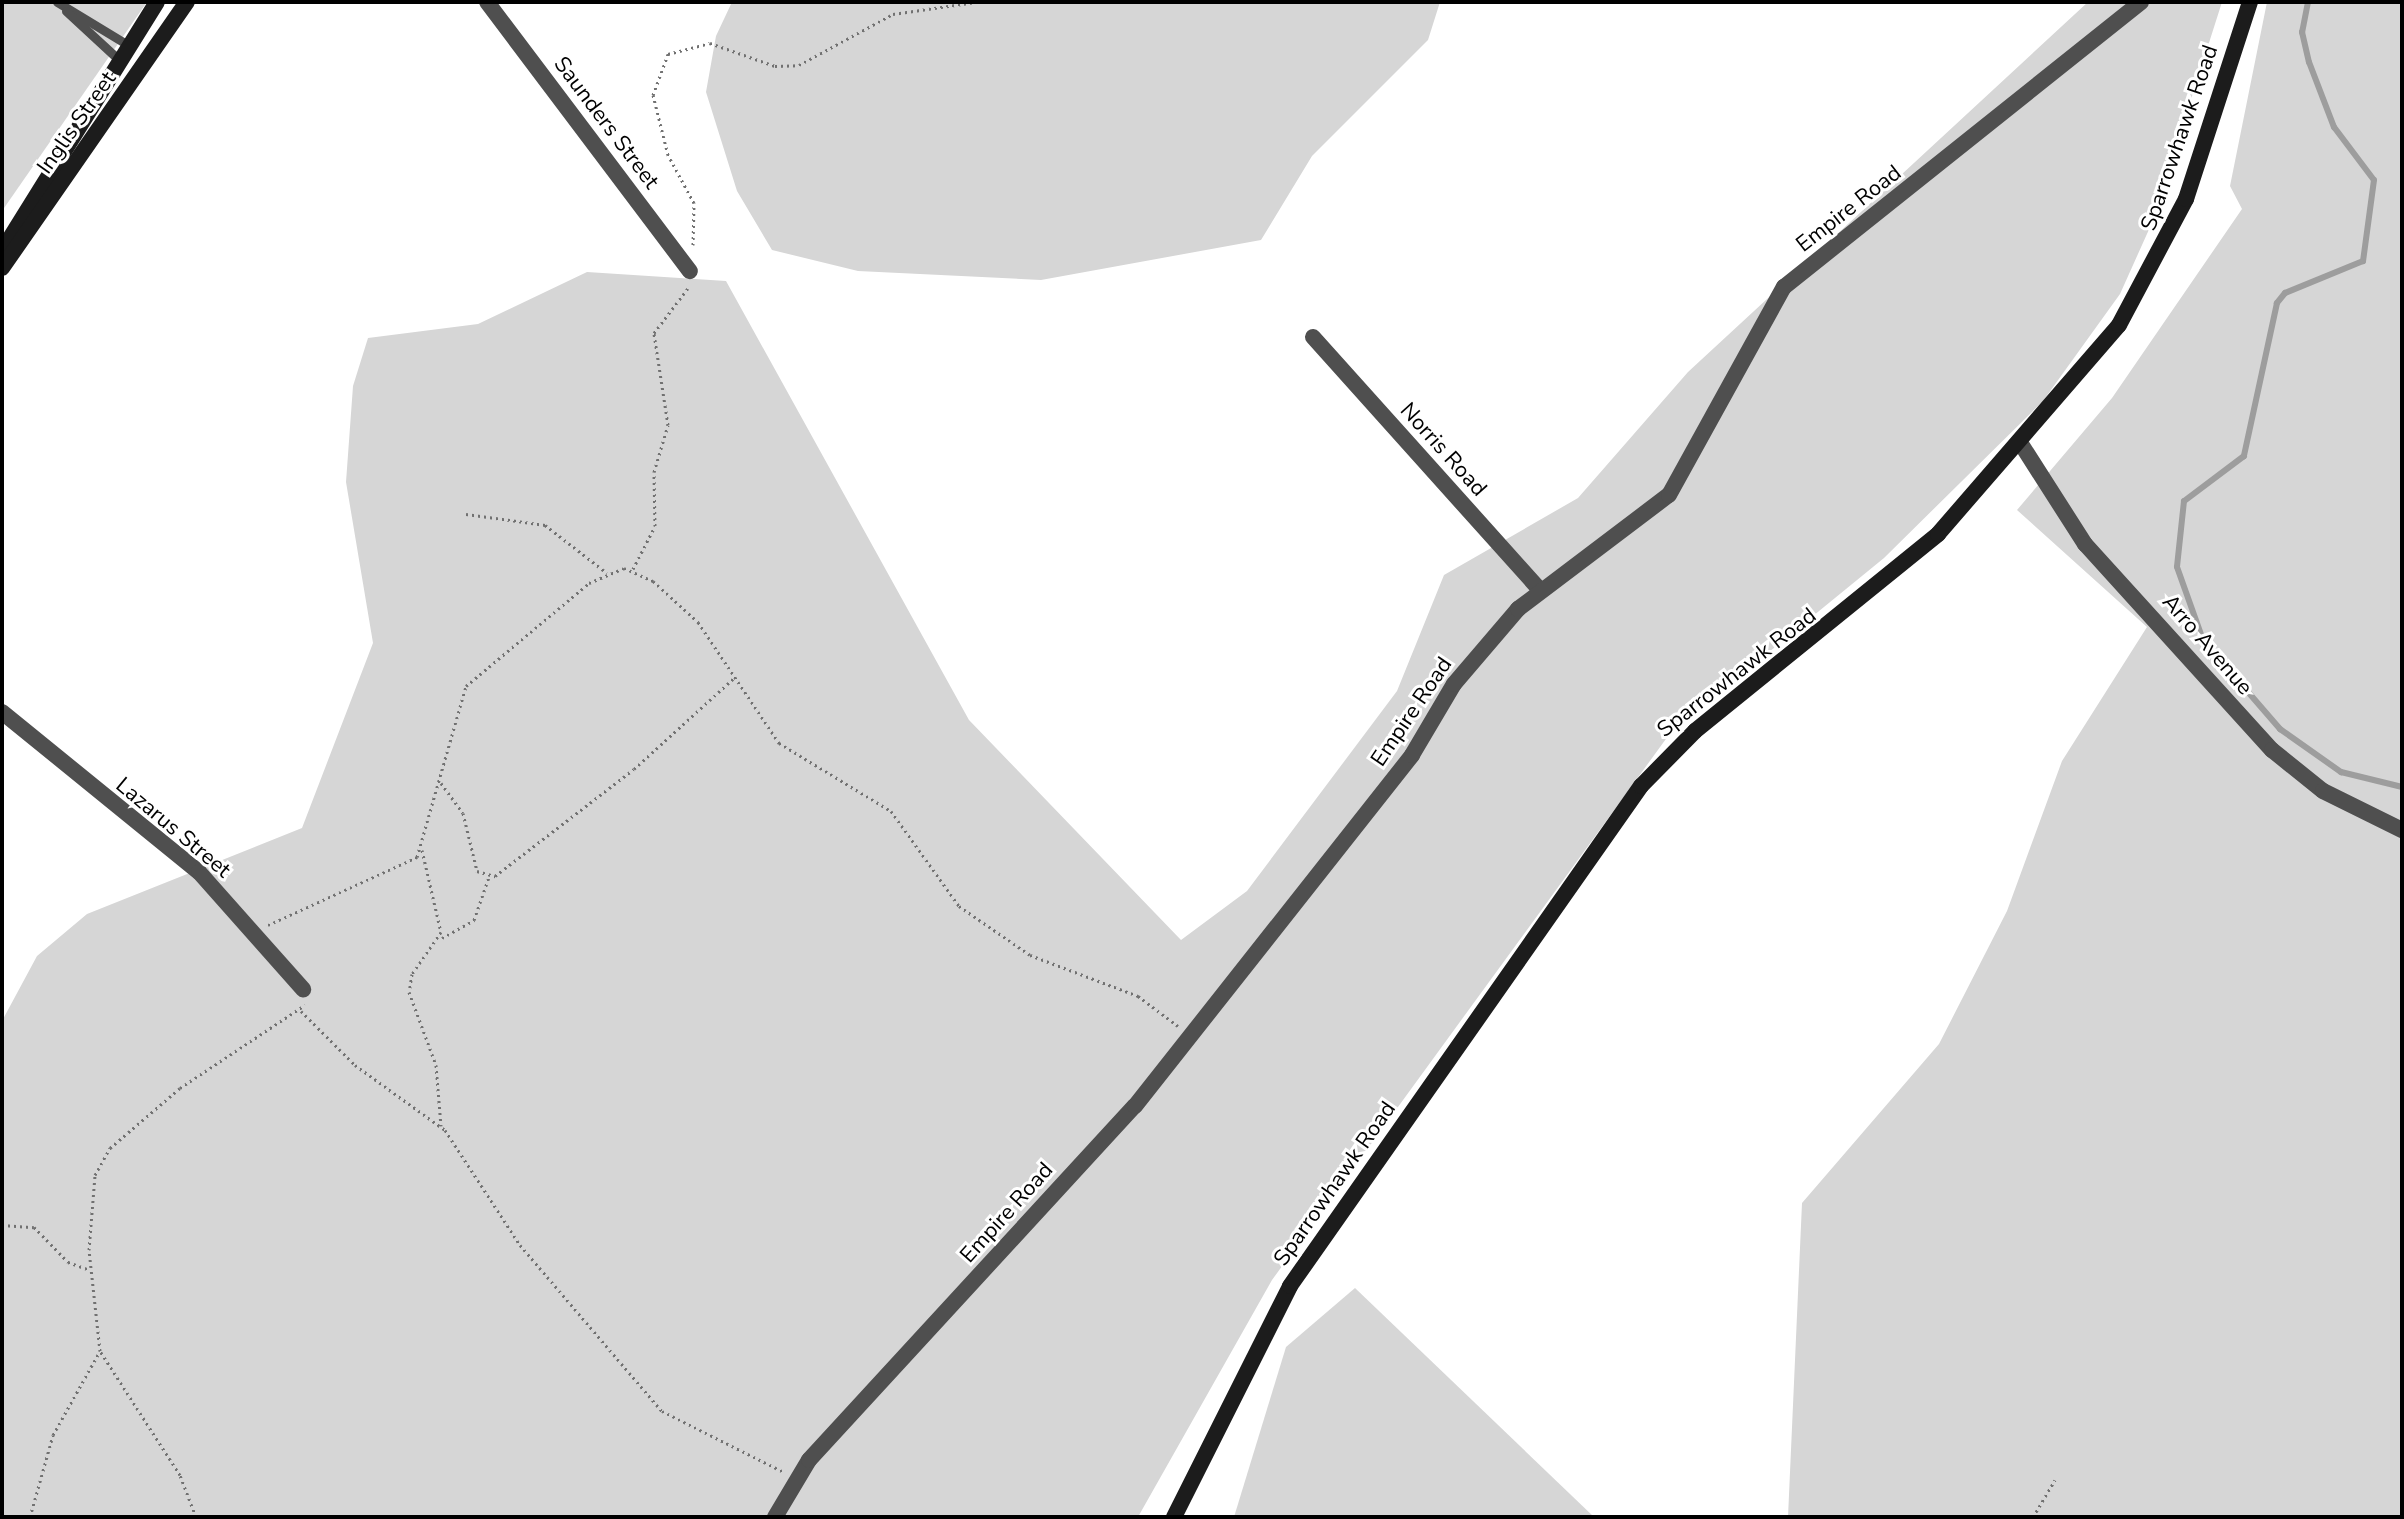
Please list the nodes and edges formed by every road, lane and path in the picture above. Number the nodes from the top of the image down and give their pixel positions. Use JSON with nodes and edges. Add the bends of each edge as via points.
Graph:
{"nodes":[{"id":1,"x":157,"y":2,"type":"edge"},
{"id":2,"x":187,"y":2,"type":"edge"},
{"id":3,"x":487,"y":2,"type":"edge"},
{"id":4,"x":976,"y":2,"type":"edge"},
{"id":5,"x":2141,"y":2,"type":"edge"},
{"id":6,"x":2250,"y":2,"type":"edge"},
{"id":7,"x":61,"y":5,"type":"edge"},
{"id":8,"x":123,"y":52,"type":"junction"},
{"id":9,"x":149,"y":58,"type":"junction"},
{"id":10,"x":139,"y":72,"type":"junction"},
{"id":11,"x":2,"y":251,"type":"edge"},
{"id":12,"x":686,"y":265,"type":"junction"},
{"id":13,"x":2,"y":268,"type":"edge"},
{"id":14,"x":1313,"y":337,"type":"dead end"},
{"id":15,"x":2021,"y":444,"type":"junction"},
{"id":16,"x":466,"y":514,"type":"dead end"},
{"id":17,"x":633,"y":569,"type":"junction"},
{"id":18,"x":607,"y":573,"type":"junction"},
{"id":19,"x":1541,"y":591,"type":"junction"},
{"id":20,"x":734,"y":678,"type":"junction"},
{"id":21,"x":2,"y":712,"type":"edge"},
{"id":22,"x":440,"y":783,"type":"junction"},
{"id":23,"x":2402,"y":830,"type":"edge"},
{"id":24,"x":422,"y":850,"type":"junction"},
{"id":25,"x":489,"y":877,"type":"junction"},
{"id":26,"x":253,"y":931,"type":"junction"},
{"id":27,"x":441,"y":938,"type":"junction"},
{"id":28,"x":303,"y":989,"type":"joint"},
{"id":29,"x":301,"y":1011,"type":"junction"},
{"id":30,"x":1189,"y":1037,"type":"junction"},
{"id":31,"x":442,"y":1127,"type":"junction"},
{"id":32,"x":2,"y":1225,"type":"edge"},
{"id":33,"x":90,"y":1270,"type":"junction"},
{"id":34,"x":100,"y":1351,"type":"junction"},
{"id":35,"x":796,"y":1478,"type":"junction"},
{"id":36,"x":2055,"y":1480,"type":"dead end"},
{"id":37,"x":30,"y":1517,"type":"edge"},
{"id":38,"x":196,"y":1517,"type":"edge"},
{"id":39,"x":775,"y":1517,"type":"edge"},
{"id":40,"x":1174,"y":1517,"type":"edge"},
{"id":41,"x":2033,"y":1517,"type":"edge"}],
"edges":[{"from":1,"to":8,"type":"street","name":"Inglis Street"},
{"from":2,"to":9,"type":"street","name":"Inglis Street"},
{"from":3,"to":12,"type":"street","name":"Saunders Street"},
{"from":4,"to":12,"type":"path","via":[[893,14],[799,65],[765,64],[710,43],[668,54],[653,81],[655,112],[698,215]]},
{"from":5,"to":19,"type":"street","name":"Empire Road","via":[[1784,287],[1669,495]]},
{"from":6,"to":15,"type":"street","name":"Sparrowhawk Road","via":[[2186,199],[2155,267],[2101,349]]},
{"from":7,"to":8,"type":"lane"},
{"from":7,"to":8,"type":"lane","via":[[86,36]]},
{"from":8,"to":9,"type":"street"},
{"from":8,"to":10,"type":"street"},
{"from":8,"to":11,"type":"street","name":"Inglis Street"},
{"from":9,"to":10,"type":"street","name":"Inglis Street"},
{"from":10,"to":13,"type":"street","name":"Inglis Street"},
{"from":12,"to":17,"type":"path","via":[[684,296],[652,341],[668,425],[654,472],[655,526]]},
{"from":14,"to":19,"type":"street","name":"Norris Road"},
{"from":15,"to":23,"type":"street","name":"Arro Avenue","via":[[2085,544],[2272,750],[2323,791]]},
{"from":15,"to":40,"type":"street","name":"Sparrowhawk Road","via":[[1916,555],[1695,731],[1641,786],[1290,1286]]},
{"from":16,"to":18,"type":"path","via":[[545,525],[578,543]]},
{"from":17,"to":18,"type":"path"},
{"from":17,"to":20,"type":"path","via":[[698,622]]},
{"from":18,"to":22,"type":"path","via":[[466,686],[452,716]]},
{"from":19,"to":30,"type":"street","name":"Empire Road","via":[[1454,684],[1412,755]]},
{"from":20,"to":25,"type":"path","via":[[634,769]]},
{"from":20,"to":30,"type":"path","via":[[779,743],[891,811],[959,906],[1030,955],[1152,1003]]},
{"from":21,"to":26,"type":"street","name":"Lazarus Street","via":[[199,872]]},
{"from":22,"to":24,"type":"path"},
{"from":22,"to":25,"type":"path","via":[[463,813],[472,862]]},
{"from":24,"to":26,"type":"path","via":[[401,868]]},
{"from":24,"to":27,"type":"path"},
{"from":25,"to":27,"type":"path","via":[[474,920]]},
{"from":26,"to":28,"type":"street","name":"Lazarus Street"},
{"from":27,"to":31,"type":"path","via":[[416,965],[409,992],[436,1065]]},
{"from":28,"to":29,"type":"path"},
{"from":29,"to":31,"type":"path","via":[[355,1065]]},
{"from":29,"to":33,"type":"path","via":[[208,1067],[104,1156],[89,1217]]},
{"from":30,"to":35,"type":"street","name":"Empire Road"},
{"from":31,"to":35,"type":"path","via":[[520,1245],[662,1411]]},
{"from":32,"to":33,"type":"path","via":[[34,1227],[68,1262]]},
{"from":33,"to":34,"type":"path"},
{"from":34,"to":37,"type":"path","via":[[53,1435]]},
{"from":34,"to":38,"type":"path","via":[[180,1475]]},
{"from":35,"to":39,"type":"street","name":"Empire Road"},
{"from":36,"to":41,"type":"path"}]}
